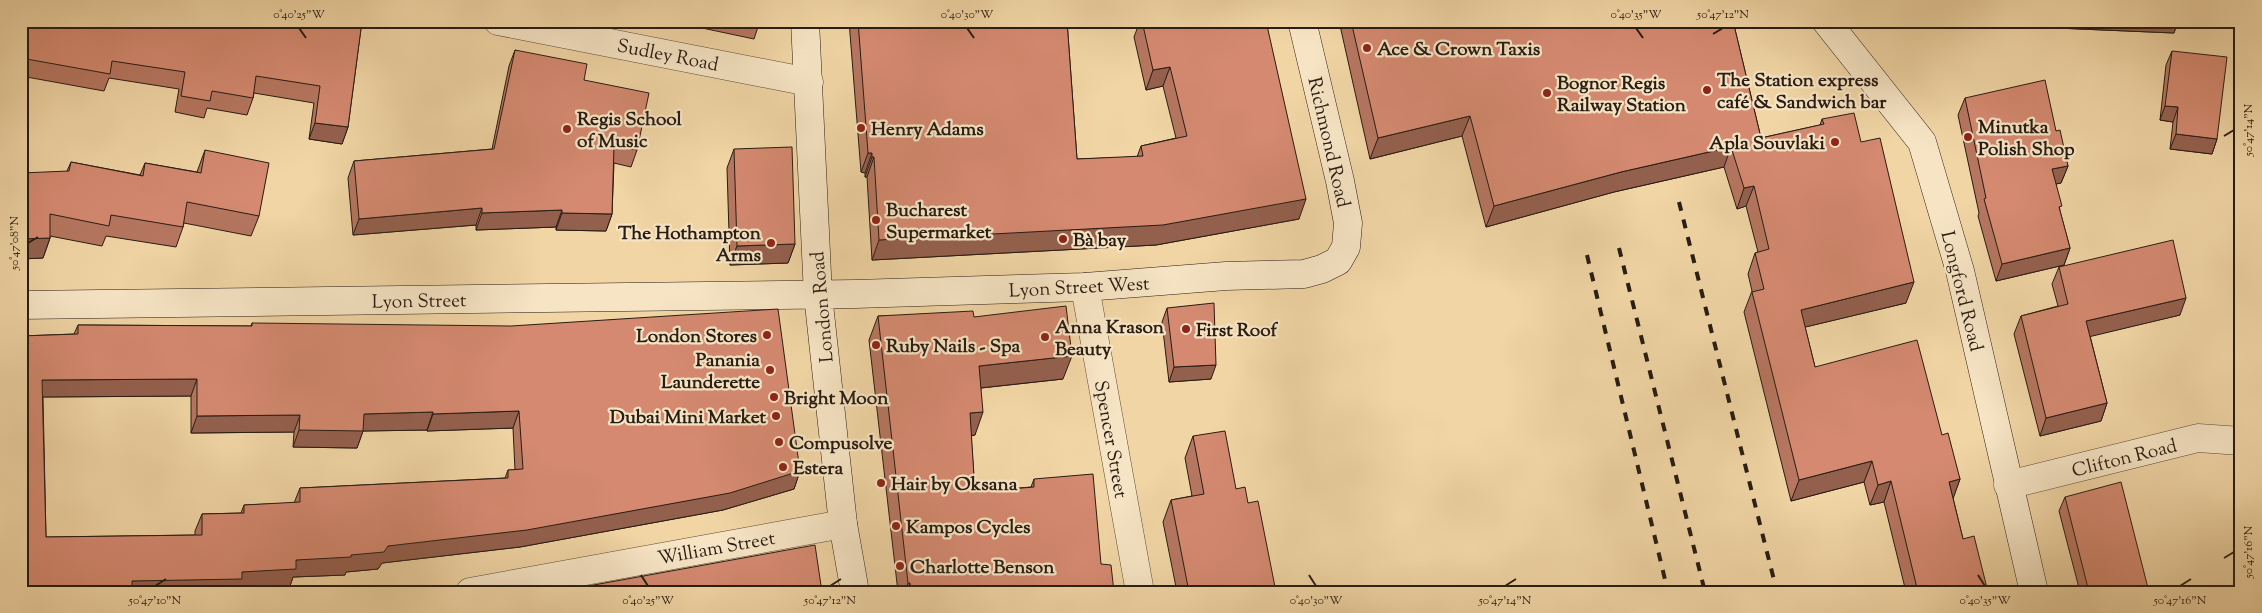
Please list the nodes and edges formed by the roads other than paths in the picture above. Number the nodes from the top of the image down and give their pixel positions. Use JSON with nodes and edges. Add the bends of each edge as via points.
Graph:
{"nodes":[{"id":1,"x":498,"y":21,"type":"edge"},
{"id":2,"x":805,"y":21,"type":"edge"},
{"id":3,"x":1302,"y":21,"type":"edge"},
{"id":4,"x":1826,"y":21,"type":"edge"},
{"id":5,"x":809,"y":82,"type":"junction"},
{"id":6,"x":1338,"y":261,"type":"joint"},
{"id":7,"x":1085,"y":287,"type":"junction"},
{"id":8,"x":818,"y":295,"type":"junction"},
{"id":9,"x":21,"y":305,"type":"edge"},
{"id":10,"x":2241,"y":442,"type":"edge"},
{"id":11,"x":2008,"y":485,"type":"junction"},
{"id":12,"x":843,"y":524,"type":"junction"},
{"id":13,"x":470,"y":592,"type":"edge"},
{"id":14,"x":854,"y":592,"type":"edge"},
{"id":15,"x":1140,"y":592,"type":"edge"},
{"id":16,"x":2034,"y":592,"type":"edge"}],
"edges":[{"from":1,"to":5,"type":"street","name":"Sudley Road"},
{"from":2,"to":5,"type":"street","name":"London Road"},
{"from":3,"to":6,"type":"street","name":"Richmond Road","via":[[1348,223],[1346,246]]},
{"from":4,"to":11,"type":"street","name":"Longford Road","via":[[1922,142],[1960,271]]},
{"from":5,"to":8,"type":"street","name":"London Road"},
{"from":6,"to":7,"type":"street","name":"Lyon Street West","via":[[1304,274],[1226,276]]},
{"from":7,"to":8,"type":"street","name":"Lyon Street West"},
{"from":7,"to":15,"type":"street","name":"Spencer Street"},
{"from":8,"to":9,"type":"street","name":"Lyon Street"},
{"from":8,"to":12,"type":"street","name":"London Road"},
{"from":10,"to":11,"type":"street","name":"Clifton Road","via":[[2198,438]]},
{"from":11,"to":16,"type":"street","name":"Longford Road"},
{"from":12,"to":13,"type":"street","name":"William Street"},
{"from":12,"to":14,"type":"street","name":"London Road"}]}
